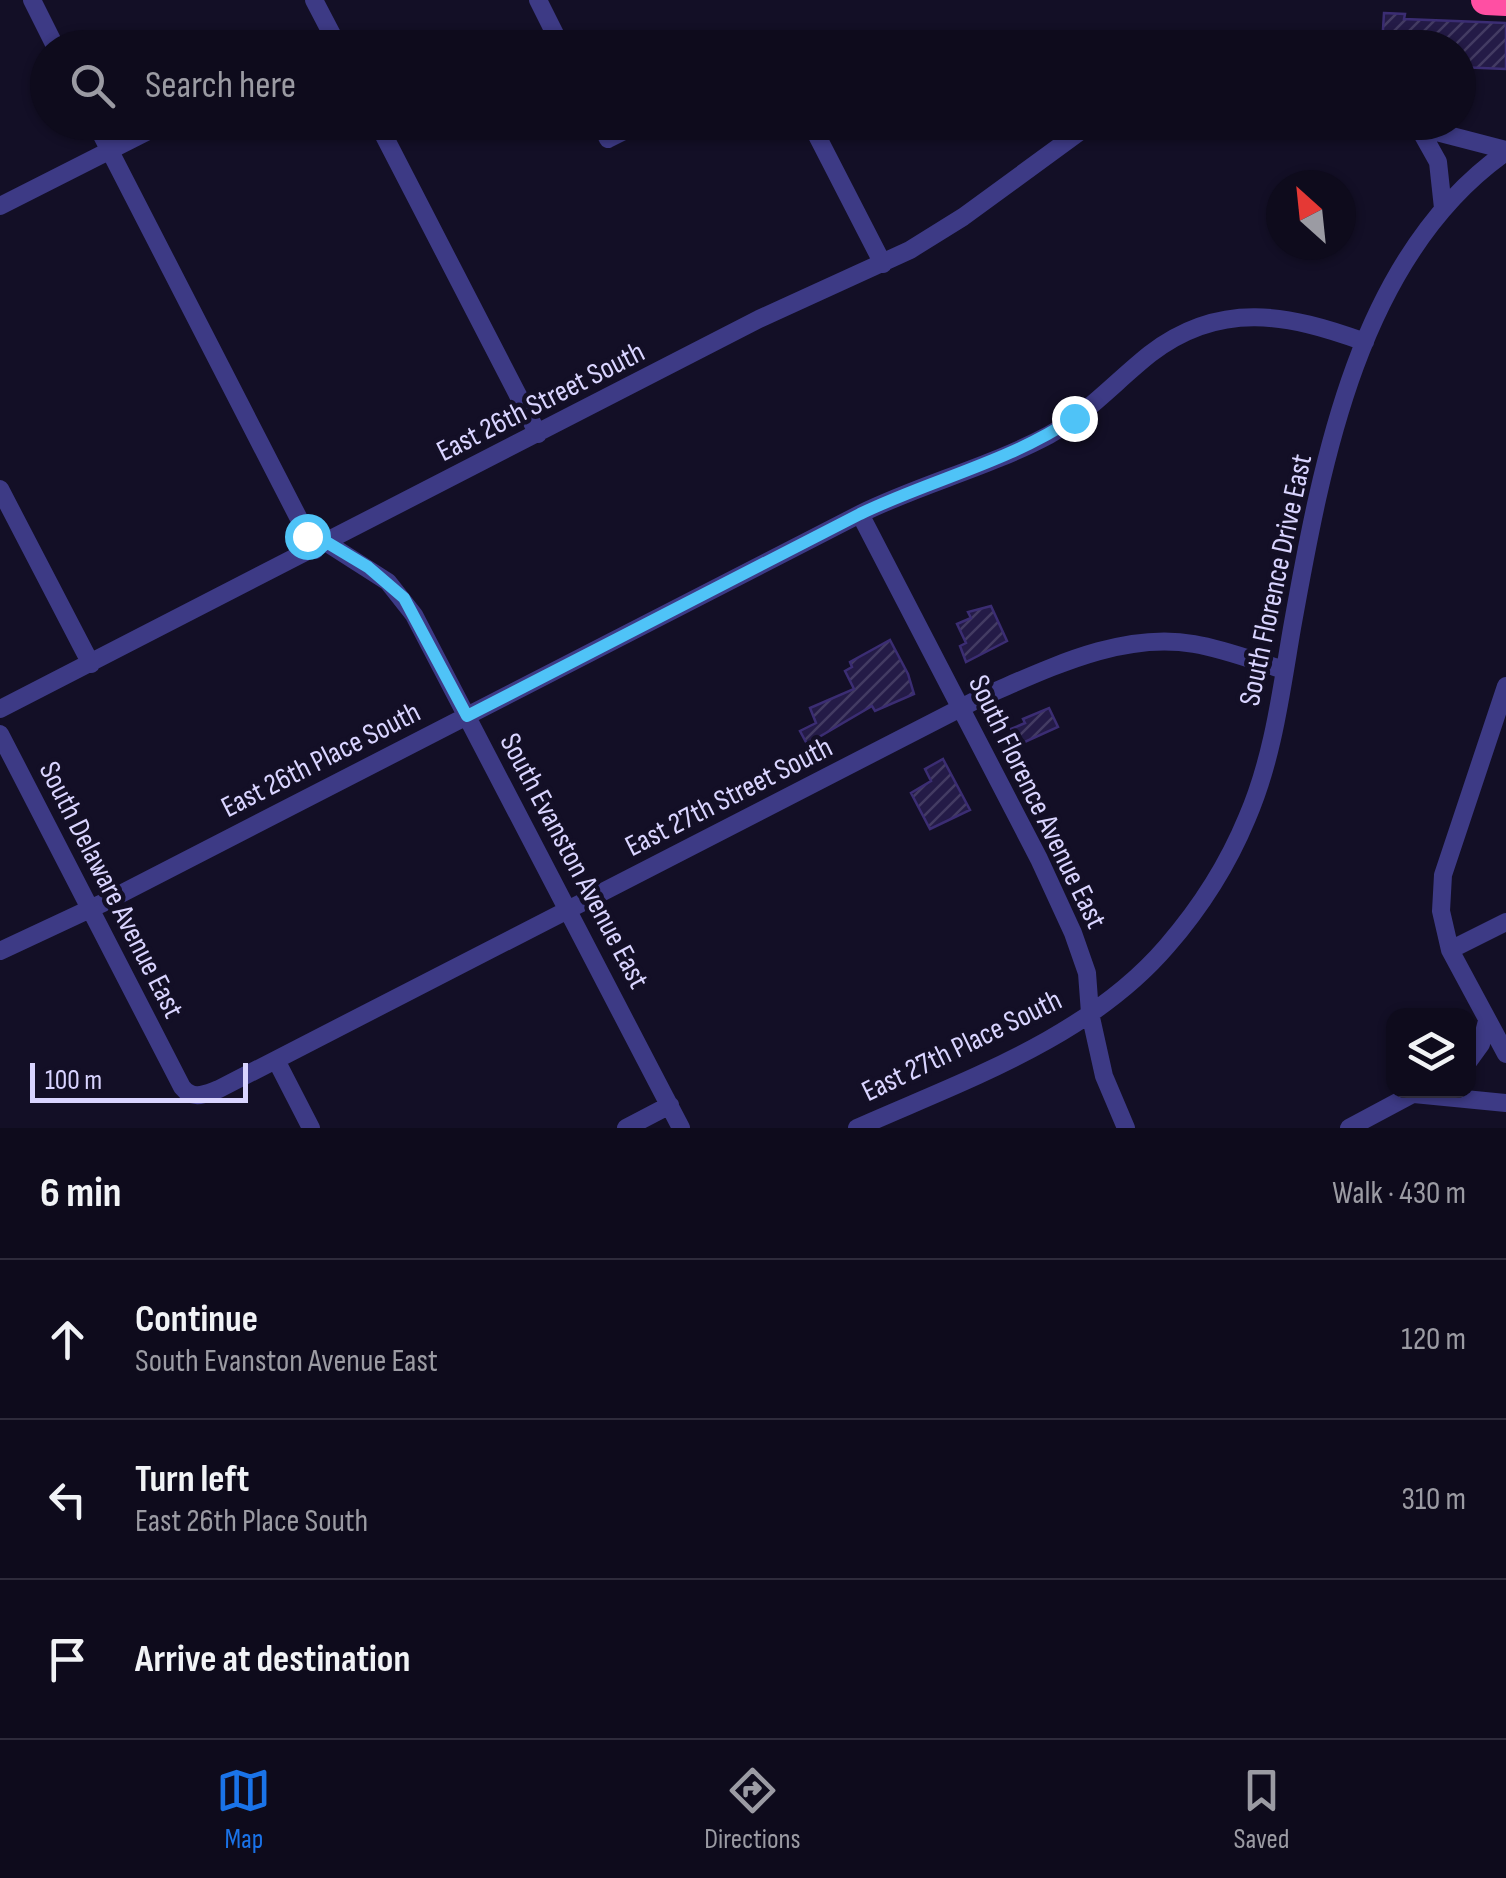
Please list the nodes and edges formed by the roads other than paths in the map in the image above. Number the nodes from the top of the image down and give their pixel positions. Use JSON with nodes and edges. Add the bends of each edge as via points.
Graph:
{"nodes":[{"id":1,"x":32,"y":0,"type":"edge"},
{"id":2,"x":314,"y":0,"type":"edge"},
{"id":3,"x":538,"y":0,"type":"edge"},
{"id":4,"x":1486,"y":0,"type":"edge"},
{"id":5,"x":1506,"y":1,"type":"edge"},
{"id":6,"x":47,"y":30,"type":"edge"},
{"id":7,"x":325,"y":30,"type":"edge"},
{"id":8,"x":553,"y":30,"type":"edge"},
{"id":9,"x":103,"y":140,"type":"edge"},
{"id":10,"x":131,"y":140,"type":"edge"},
{"id":11,"x":387,"y":140,"type":"edge"},
{"id":12,"x":819,"y":140,"type":"edge"},
{"id":13,"x":1069,"y":140,"type":"edge"},
{"id":14,"x":1426,"y":140,"type":"edge"},
{"id":15,"x":1464,"y":140,"type":"edge"},
{"id":16,"x":109,"y":151,"type":"junction"},
{"id":17,"x":1506,"y":151,"type":"edge"},
{"id":18,"x":0,"y":206,"type":"edge"},
{"id":19,"x":1443,"y":208,"type":"junction"},
{"id":20,"x":883,"y":264,"type":"junction"},
{"id":21,"x":1365,"y":342,"type":"junction"},
{"id":22,"x":538,"y":434,"type":"junction"},
{"id":23,"x":0,"y":490,"type":"edge"},
{"id":24,"x":860,"y":514,"type":"junction"},
{"id":25,"x":321,"y":546,"type":"junction"},
{"id":26,"x":91,"y":664,"type":"junction"},
{"id":27,"x":1284,"y":670,"type":"junction"},
{"id":28,"x":1506,"y":686,"type":"edge"},
{"id":29,"x":1503,"y":704,"type":"edge"},
{"id":30,"x":960,"y":708,"type":"junction"},
{"id":31,"x":0,"y":710,"type":"edge"},
{"id":32,"x":467,"y":716,"type":"junction"},
{"id":33,"x":0,"y":734,"type":"edge"},
{"id":34,"x":90,"y":908,"type":"junction"},
{"id":35,"x":570,"y":909,"type":"junction"},
{"id":36,"x":1506,"y":922,"type":"edge"},
{"id":37,"x":1450,"y":950,"type":"junction"},
{"id":38,"x":0,"y":951,"type":"edge"},
{"id":39,"x":1090,"y":1013,"type":"junction"},
{"id":40,"x":1487,"y":1021,"type":"junction"},
{"id":41,"x":1476,"y":1051,"type":"edge"},
{"id":42,"x":1506,"y":1054,"type":"edge"},
{"id":43,"x":276,"y":1060,"type":"junction"},
{"id":44,"x":219,"y":1089,"type":"joint"},
{"id":45,"x":1406,"y":1098,"type":"edge"},
{"id":46,"x":1466,"y":1098,"type":"edge"},
{"id":47,"x":1506,"y":1103,"type":"edge"},
{"id":48,"x":670,"y":1105,"type":"junction"},
{"id":49,"x":311,"y":1128,"type":"edge"},
{"id":50,"x":626,"y":1128,"type":"edge"},
{"id":51,"x":682,"y":1128,"type":"edge"},
{"id":52,"x":858,"y":1128,"type":"edge"},
{"id":53,"x":1126,"y":1128,"type":"edge"},
{"id":54,"x":1349,"y":1128,"type":"edge"}],
"edges":[{"from":1,"to":6,"type":"street"},
{"from":2,"to":7,"type":"street"},
{"from":3,"to":8,"type":"street"},
{"from":4,"to":5,"type":"highway"},
{"from":9,"to":16,"type":"street"},
{"from":10,"to":16,"type":"street"},
{"from":11,"to":22,"type":"street"},
{"from":12,"to":20,"type":"street"},
{"from":13,"to":20,"type":"street","name":"East 26th Street South","via":[[963,218]]},
{"from":14,"to":19,"type":"street","via":[[1438,162]]},
{"from":15,"to":17,"type":"street"},
{"from":16,"to":18,"type":"street"},
{"from":16,"to":25,"type":"street"},
{"from":17,"to":19,"type":"street","name":"South Florence Drive East"},
{"from":19,"to":21,"type":"street","name":"South Florence Drive East","via":[[1397,272]]},
{"from":20,"to":22,"type":"street","name":"East 26th Street South","via":[[760,319]]},
{"from":21,"to":24,"type":"street","name":"East 26th Place South","via":[[1294,319],[1244,317],[1204,325],[1150,354],[1053,432]]},
{"from":21,"to":27,"type":"street","name":"South Florence Drive East","via":[[1323,479]]},
{"from":22,"to":25,"type":"street","name":"East 26th Street South"},
{"from":23,"to":26,"type":"street"},
{"from":24,"to":30,"type":"street","name":"South Florence Avenue East"},
{"from":24,"to":32,"type":"street","name":"East 26th Place South"},
{"from":25,"to":26,"type":"street","name":"East 26th Street South"},
{"from":25,"to":32,"type":"street","name":"South Evanston Avenue East","via":[[368,567],[404,598]]},
{"from":26,"to":31,"type":"street","name":"East 26th Street South"},
{"from":27,"to":30,"type":"street","name":"East 27th Street South","via":[[1195,644],[1134,644],[1042,671]]},
{"from":27,"to":39,"type":"street","name":"South Florence Drive East","via":[[1261,780],[1211,888],[1166,948]]},
{"from":28,"to":29,"type":"street"},
{"from":29,"to":37,"type":"street","via":[[1443,874],[1441,911]]},
{"from":30,"to":35,"type":"street","name":"East 27th Street South"},
{"from":30,"to":39,"type":"street","name":"South Florence Avenue East","via":[[1072,933],[1087,972]]},
{"from":32,"to":34,"type":"street","name":"East 26th Place South"},
{"from":32,"to":35,"type":"street","name":"South Evanston Avenue East"},
{"from":33,"to":34,"type":"street","name":"South Delaware Avenue East"},
{"from":34,"to":38,"type":"street","name":"East 26th Place South"},
{"from":34,"to":44,"type":"street","name":"South Delaware Avenue East","via":[[182,1087],[198,1097]]},
{"from":35,"to":43,"type":"street","name":"East 27th Street South"},
{"from":35,"to":48,"type":"street","name":"South Evanston Avenue East"},
{"from":36,"to":37,"type":"street"},
{"from":37,"to":40,"type":"street"},
{"from":39,"to":52,"type":"street","name":"East 27th Place South"},
{"from":39,"to":53,"type":"street","name":"South Florence Avenue East","via":[[1104,1076]]},
{"from":40,"to":41,"type":"street"},
{"from":40,"to":42,"type":"street"},
{"from":43,"to":44,"type":"street","name":"East 27th Street South"},
{"from":43,"to":49,"type":"street"},
{"from":45,"to":54,"type":"street"},
{"from":46,"to":47,"type":"street"},
{"from":48,"to":50,"type":"street"},
{"from":48,"to":51,"type":"street","name":"South Evanston Avenue East"}]}
